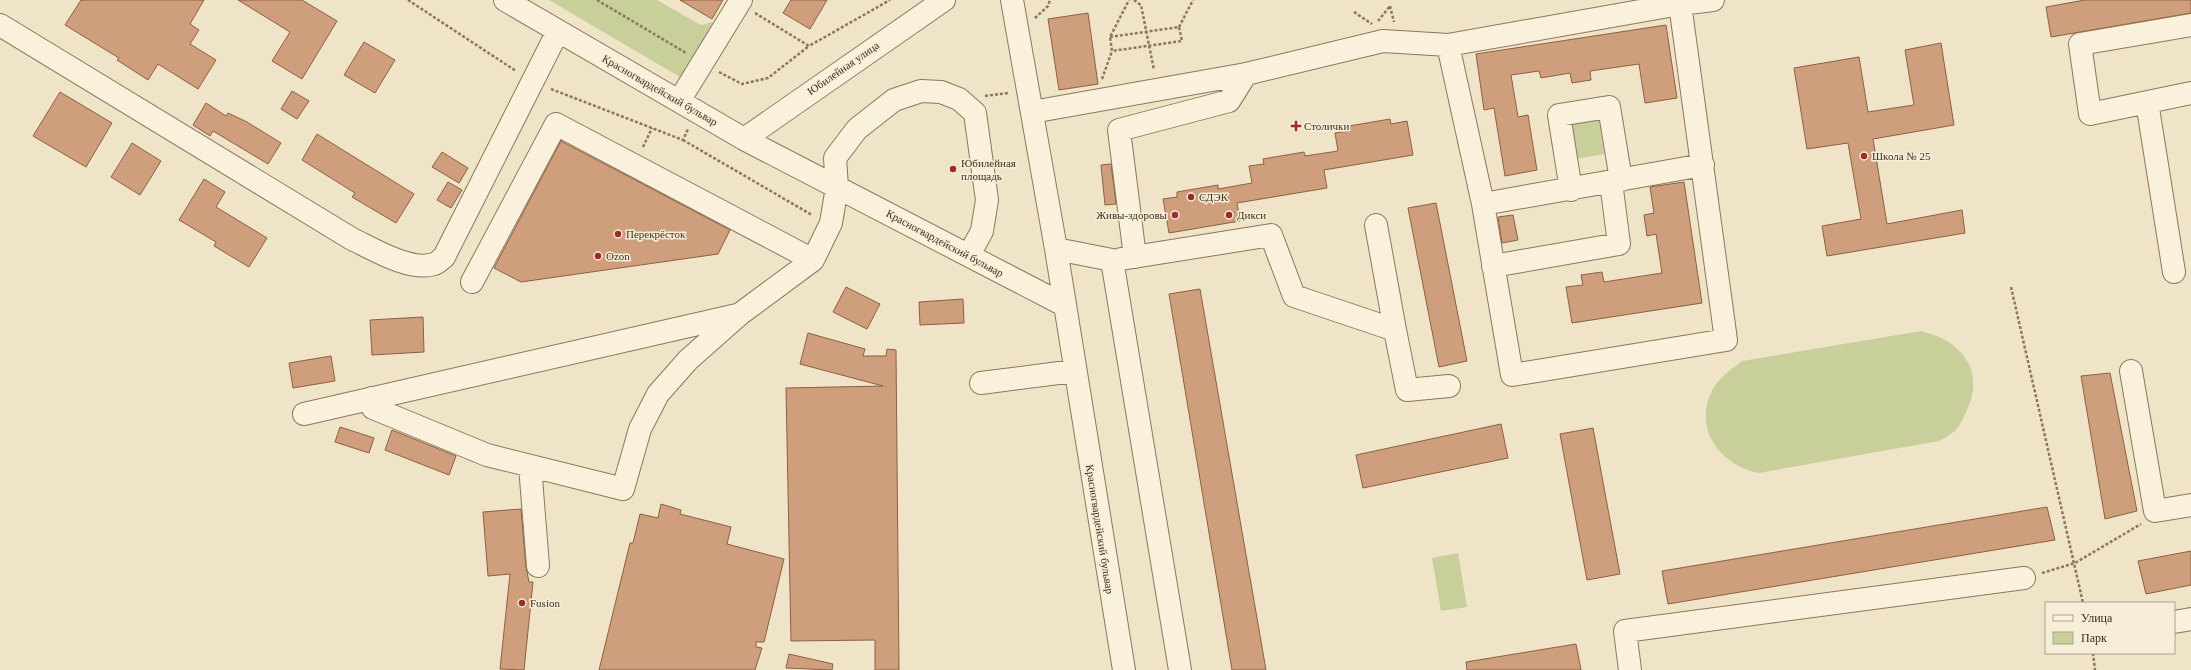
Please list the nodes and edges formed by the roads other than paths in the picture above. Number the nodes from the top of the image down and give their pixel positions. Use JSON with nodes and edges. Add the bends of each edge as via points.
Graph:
{"nodes":[{"id":1,"x":505,"y":0,"type":"edge"},
{"id":2,"x":944,"y":0,"type":"edge"},
{"id":3,"x":1012,"y":0,"type":"edge"},
{"id":4,"x":1713,"y":0,"type":"edge"},
{"id":5,"x":740,"y":2,"type":"edge"},
{"id":6,"x":1680,"y":4,"type":"junction"},
{"id":7,"x":0,"y":25,"type":"edge"},
{"id":8,"x":2191,"y":25,"type":"edge"},
{"id":9,"x":558,"y":32,"type":"junction"},
{"id":10,"x":1448,"y":45,"type":"junction"},
{"id":11,"x":1246,"y":74,"type":"junction"},
{"id":12,"x":2191,"y":93,"type":"edge"},
{"id":13,"x":2147,"y":102,"type":"junction"},
{"id":14,"x":688,"y":106,"type":"junction"},
{"id":15,"x":1032,"y":112,"type":"junction"},
{"id":16,"x":744,"y":139,"type":"junction"},
{"id":17,"x":1703,"y":165,"type":"junction"},
{"id":18,"x":1616,"y":181,"type":"junction"},
{"id":19,"x":837,"y":187,"type":"junction"},
{"id":20,"x":1571,"y":190,"type":"junction"},
{"id":21,"x":1483,"y":204,"type":"junction"},
{"id":22,"x":1376,"y":225,"type":"dead end"},
{"id":23,"x":1056,"y":249,"type":"junction"},
{"id":24,"x":969,"y":255,"type":"junction"},
{"id":25,"x":1135,"y":257,"type":"junction"},
{"id":26,"x":813,"y":260,"type":"junction"},
{"id":27,"x":1112,"y":260,"type":"junction"},
{"id":28,"x":1494,"y":266,"type":"junction"},
{"id":29,"x":2174,"y":272,"type":"dead end"},
{"id":30,"x":472,"y":282,"type":"dead end"},
{"id":31,"x":1064,"y":305,"type":"junction"},
{"id":32,"x":740,"y":314,"type":"junction"},
{"id":33,"x":1395,"y":330,"type":"junction"},
{"id":34,"x":1074,"y":371,"type":"junction"},
{"id":35,"x":2131,"y":371,"type":"dead end"},
{"id":36,"x":981,"y":383,"type":"dead end"},
{"id":37,"x":1449,"y":386,"type":"dead end"},
{"id":38,"x":372,"y":398,"type":"junction"},
{"id":39,"x":304,"y":414,"type":"dead end"},
{"id":40,"x":530,"y":466,"type":"junction"},
{"id":41,"x":2191,"y":504,"type":"edge"},
{"id":42,"x":538,"y":566,"type":"dead end"},
{"id":43,"x":2024,"y":578,"type":"road end"},
{"id":44,"x":2191,"y":619,"type":"edge"},
{"id":45,"x":2175,"y":622,"type":"edge"},
{"id":46,"x":1124,"y":670,"type":"edge"},
{"id":47,"x":1180,"y":670,"type":"edge"},
{"id":48,"x":1630,"y":670,"type":"edge"}],
"edges":[{"from":1,"to":9,"type":"street","name":"Красногвардейский бульвар"},
{"from":2,"to":16,"type":"street","name":"Юбилейная улица"},
{"from":3,"to":15,"type":"street"},
{"from":4,"to":6,"type":"street"},
{"from":5,"to":14,"type":"street"},
{"from":6,"to":10,"type":"street"},
{"from":6,"to":17,"type":"street"},
{"from":7,"to":9,"type":"street","via":[[352,239],[418,266],[434,264],[444,257]]},
{"from":8,"to":13,"type":"street","via":[[2080,44],[2090,114]]},
{"from":9,"to":14,"type":"street","name":"Красногвардейский бульвар"},
{"from":10,"to":11,"type":"street","via":[[1383,41]]},
{"from":10,"to":21,"type":"street"},
{"from":11,"to":15,"type":"street"},
{"from":11,"to":25,"type":"street","via":[[1229,101],[1119,130]]},
{"from":12,"to":13,"type":"street"},
{"from":13,"to":29,"type":"street"},
{"from":14,"to":16,"type":"street","name":"Красногвардейский бульвар"},
{"from":15,"to":23,"type":"street"},
{"from":16,"to":19,"type":"street","name":"Красногвардейский бульвар"},
{"from":17,"to":18,"type":"street"},
{"from":17,"to":28,"type":"street","via":[[1726,340],[1512,375]]},
{"from":18,"to":20,"type":"street"},
{"from":18,"to":20,"type":"street","via":[[1609,107],[1559,115]]},
{"from":18,"to":28,"type":"street","via":[[1619,244]]},
{"from":19,"to":24,"type":"street","name":"Красногвардейский бульвар"},
{"from":19,"to":24,"type":"street","via":[[835,158],[857,129],[894,100],[921,91],[941,92],[960,99],[975,113],[987,200],[982,232]]},
{"from":19,"to":26,"type":"street","via":[[830,225]]},
{"from":20,"to":21,"type":"street"},
{"from":21,"to":28,"type":"street"},
{"from":22,"to":33,"type":"street"},
{"from":23,"to":27,"type":"street"},
{"from":23,"to":31,"type":"street"},
{"from":24,"to":31,"type":"street","name":"Красногвардейский бульвар"},
{"from":25,"to":27,"type":"street"},
{"from":25,"to":33,"type":"street","via":[[1270,235],[1294,296]]},
{"from":26,"to":30,"type":"street","via":[[556,124]]},
{"from":26,"to":32,"type":"street"},
{"from":27,"to":47,"type":"street"},
{"from":31,"to":34,"type":"street","name":"Красногвардейский бульвар"},
{"from":32,"to":38,"type":"street"},
{"from":32,"to":40,"type":"street","via":[[688,360],[658,394],[640,429],[623,489]]},
{"from":33,"to":37,"type":"street","via":[[1407,390]]},
{"from":34,"to":36,"type":"street"},
{"from":34,"to":46,"type":"street","name":"Красногвардейский бульвар"},
{"from":35,"to":41,"type":"street","via":[[2155,511]]},
{"from":38,"to":39,"type":"street"},
{"from":38,"to":40,"type":"street","via":[[373,408],[487,455]]},
{"from":40,"to":42,"type":"street"},
{"from":43,"to":48,"type":"street","via":[[1624,631]]},
{"from":44,"to":45,"type":"street"}]}
